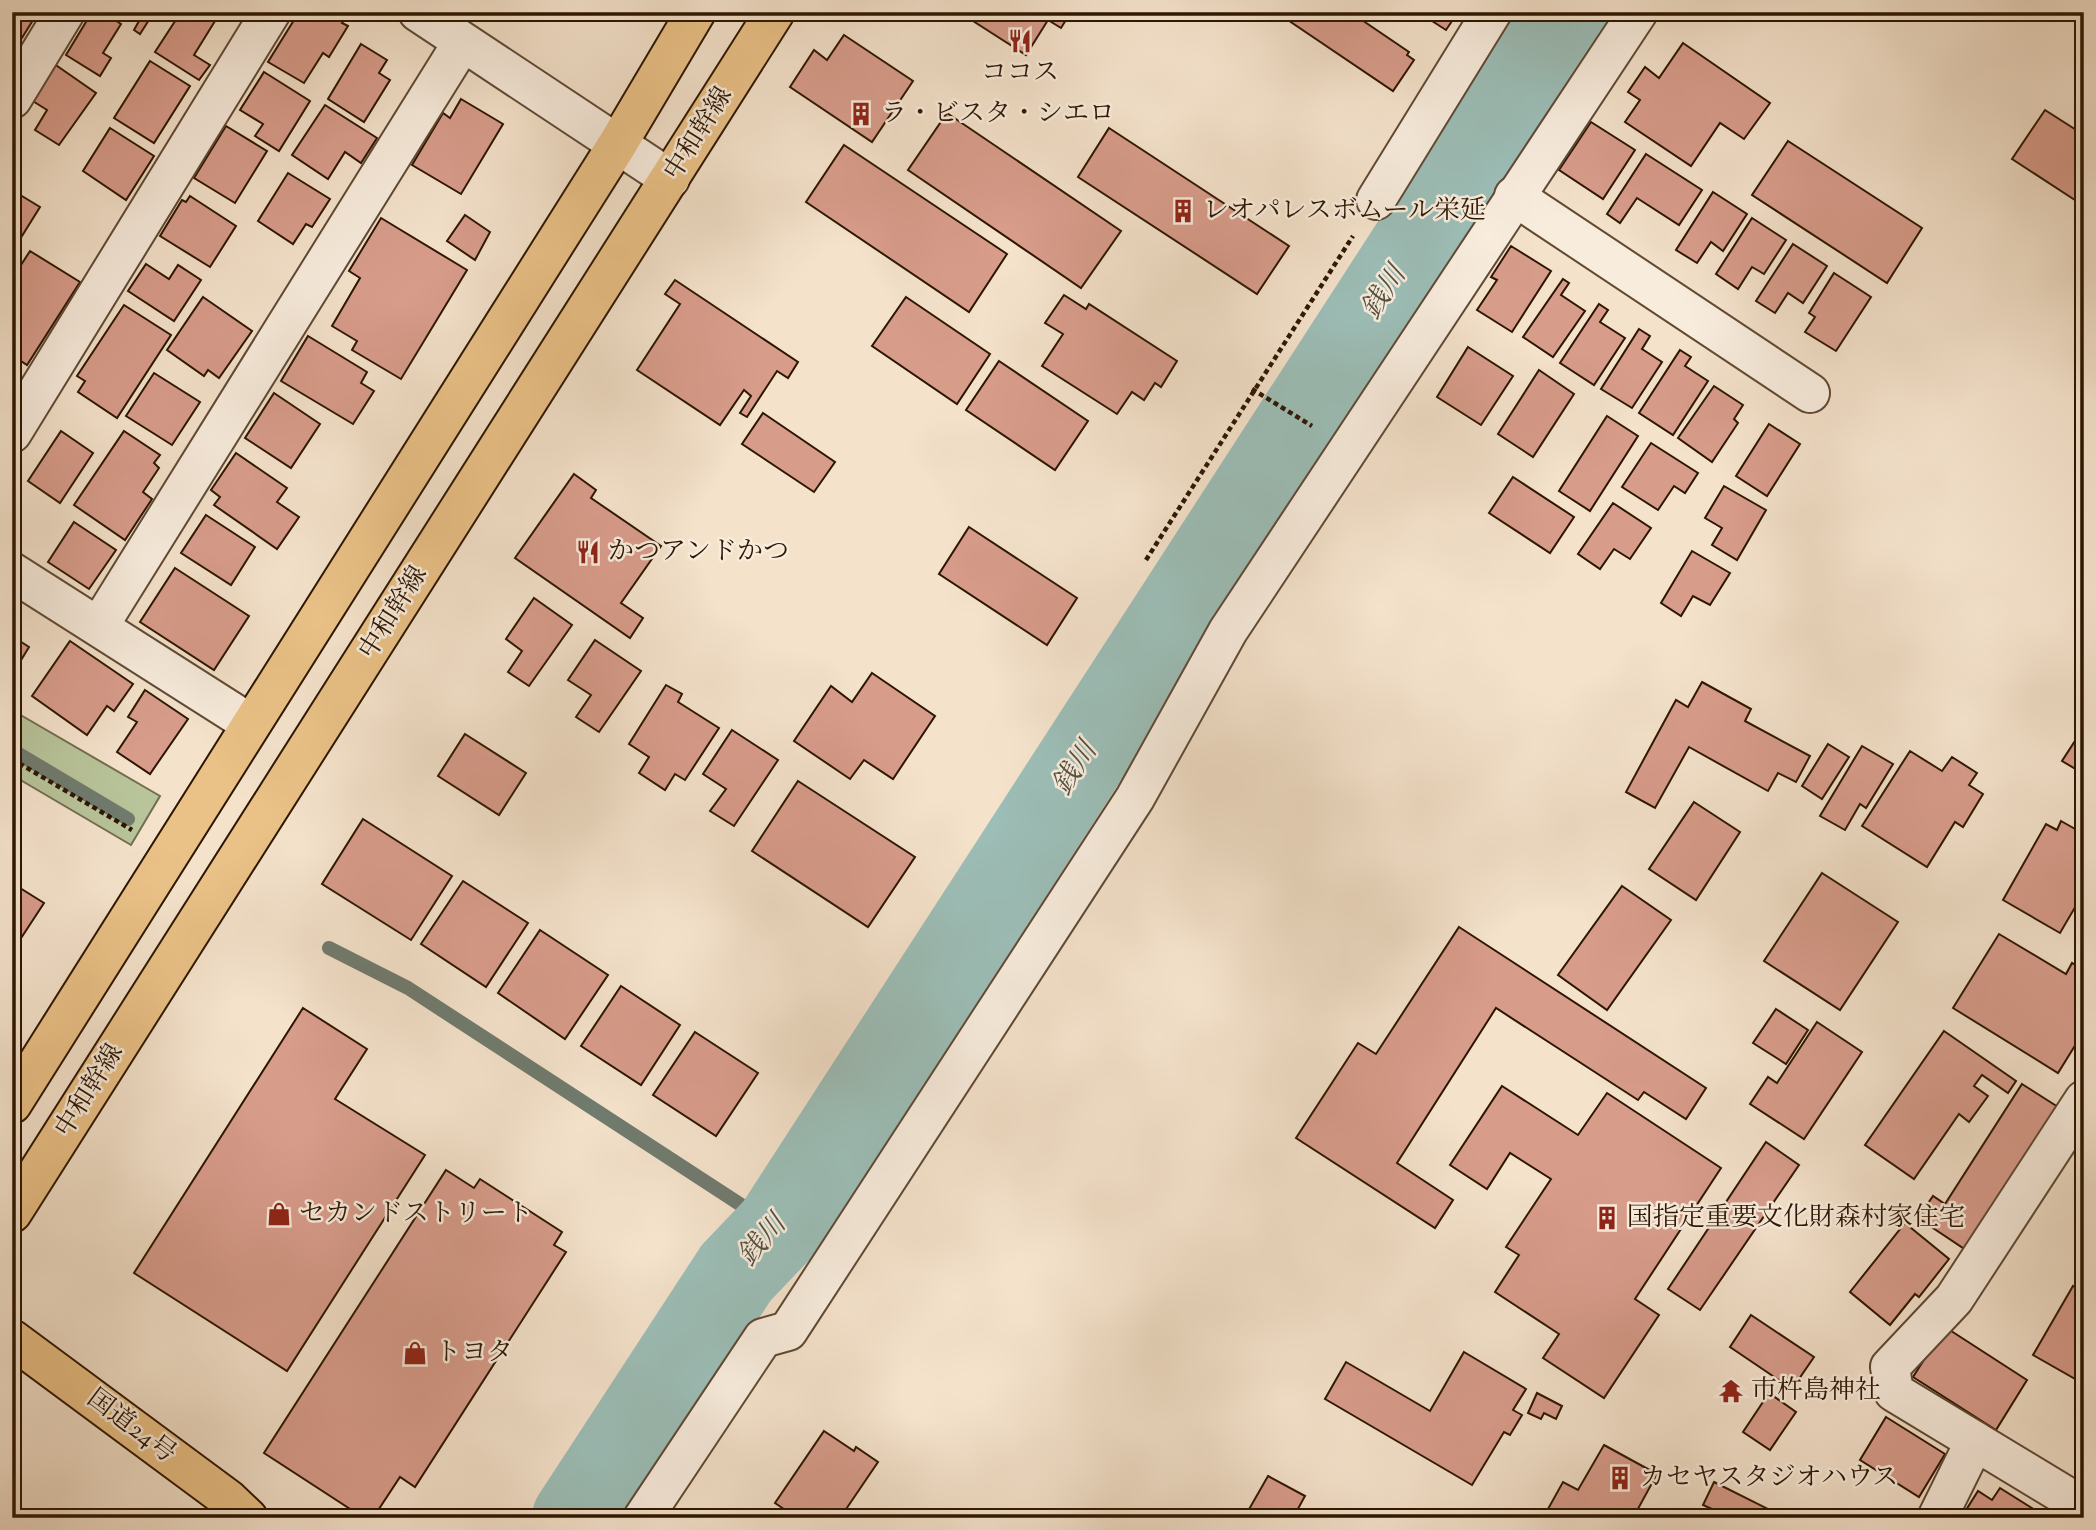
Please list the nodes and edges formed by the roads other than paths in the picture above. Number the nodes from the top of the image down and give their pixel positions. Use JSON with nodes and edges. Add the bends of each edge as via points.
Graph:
{"nodes":[{"id":1,"x":65,"y":12,"type":"edge"},
{"id":2,"x":271,"y":12,"type":"edge"},
{"id":3,"x":418,"y":12,"type":"edge"},
{"id":4,"x":696,"y":12,"type":"edge"},
{"id":5,"x":775,"y":12,"type":"edge"},
{"id":6,"x":1492,"y":12,"type":"edge"},
{"id":7,"x":1638,"y":12,"type":"edge"},
{"id":8,"x":462,"y":43,"type":"junction"},
{"id":9,"x":12,"y":99,"type":"edge"},
{"id":10,"x":617,"y":145,"type":"junction"},
{"id":11,"x":670,"y":179,"type":"junction"},
{"id":12,"x":1514,"y":196,"type":"junction"},
{"id":13,"x":1376,"y":200,"type":"road end"},
{"id":14,"x":1810,"y":393,"type":"dead end"},
{"id":15,"x":12,"y":433,"type":"edge"},
{"id":16,"x":12,"y":572,"type":"edge"},
{"id":17,"x":99,"y":626,"type":"junction"},
{"id":18,"x":251,"y":724,"type":"junction"},
{"id":19,"x":2084,"y":1100,"type":"edge"},
{"id":20,"x":12,"y":1104,"type":"edge"},
{"id":21,"x":12,"y":1213,"type":"edge"},
{"id":22,"x":12,"y":1339,"type":"edge"},
{"id":23,"x":1975,"y":1441,"type":"junction"},
{"id":24,"x":2084,"y":1507,"type":"edge"},
{"id":25,"x":248,"y":1518,"type":"edge"},
{"id":26,"x":643,"y":1518,"type":"edge"},
{"id":27,"x":1937,"y":1518,"type":"edge"}],
"edges":[{"from":1,"to":9,"type":"street"},
{"from":2,"to":15,"type":"street"},
{"from":3,"to":8,"type":"street"},
{"from":4,"to":10,"type":"main road"},
{"from":5,"to":11,"type":"main road","name":"中和幹線"},
{"from":6,"to":13,"type":"street"},
{"from":7,"to":12,"type":"street"},
{"from":8,"to":10,"type":"street"},
{"from":8,"to":17,"type":"street"},
{"from":10,"to":11,"type":"street"},
{"from":10,"to":18,"type":"main road"},
{"from":11,"to":21,"type":"main road","name":"中和幹線"},
{"from":12,"to":14,"type":"street"},
{"from":12,"to":26,"type":"street","via":[[1227,631],[1135,799],[788,1331],[763,1338]]},
{"from":16,"to":17,"type":"street"},
{"from":17,"to":18,"type":"street"},
{"from":18,"to":20,"type":"main road"},
{"from":19,"to":23,"type":"street","via":[[1954,1298],[1890,1367],[1894,1392]]},
{"from":22,"to":25,"type":"main road","name":"国道24号"},
{"from":23,"to":24,"type":"street"},
{"from":23,"to":27,"type":"street"}]}
